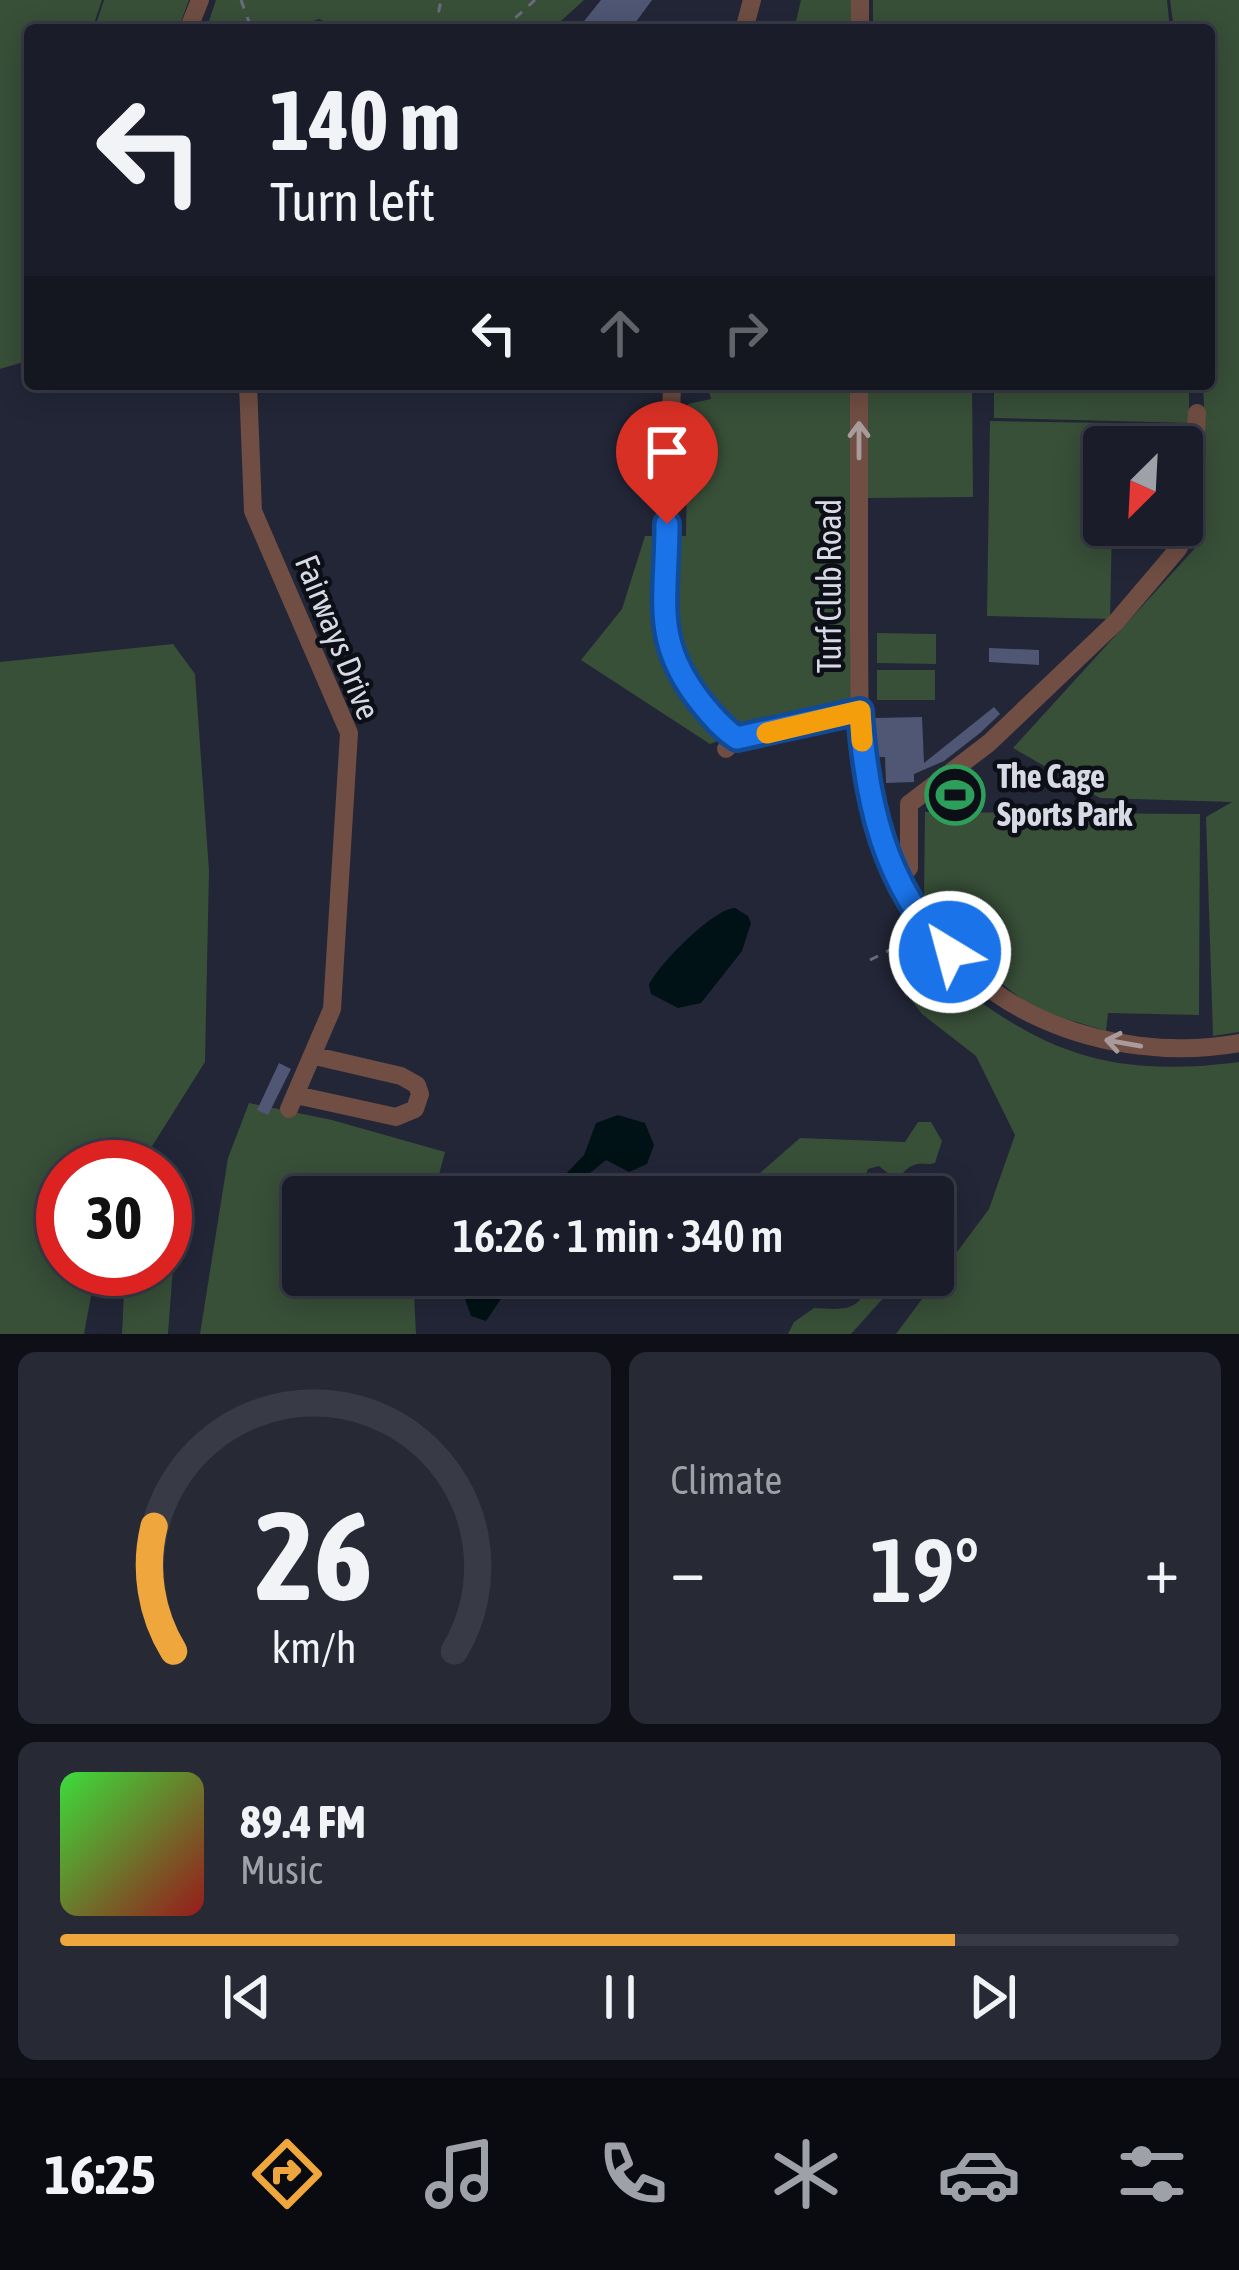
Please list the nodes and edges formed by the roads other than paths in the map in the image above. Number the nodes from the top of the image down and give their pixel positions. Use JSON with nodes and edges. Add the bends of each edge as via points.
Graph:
{"nodes":[{"id":1,"x":248,"y":390,"type":"edge"},
{"id":2,"x":672,"y":390,"type":"edge"},
{"id":3,"x":859,"y":390,"type":"edge"},
{"id":4,"x":1197,"y":412,"type":"dead end"},
{"id":5,"x":860,"y":711,"type":"junction"},
{"id":6,"x":899,"y":879,"type":"junction"},
{"id":7,"x":1239,"y":1043,"type":"edge"},
{"id":8,"x":315,"y":1056,"type":"junction"}],
"edges":[{"from":1,"to":8,"type":"street","name":"Fairways Drive","via":[[254,511],[349,733],[332,1009]]},
{"from":2,"to":5,"type":"street","via":[[664,633],[673,664],[731,744]]},
{"from":5,"to":3,"type":"street","name":"Turf Club Road","one_way":true},
{"from":4,"to":6,"type":"street","via":[[1191,521],[1178,549],[1116,622],[989,743],[912,800],[909,868]]},
{"from":5,"to":6,"type":"street","name":"Turf Club Road","via":[[870,809]]},
{"from":7,"to":6,"type":"street","name":"Turf Club Road","one_way":true,"via":[[1144,1046],[1063,1029],[1019,1010],[928,931]]},
{"from":8,"to":8,"type":"street","name":"Fairways Drive","via":[[401,1076],[417,1085],[418,1101],[396,1117],[292,1102]]}]}
